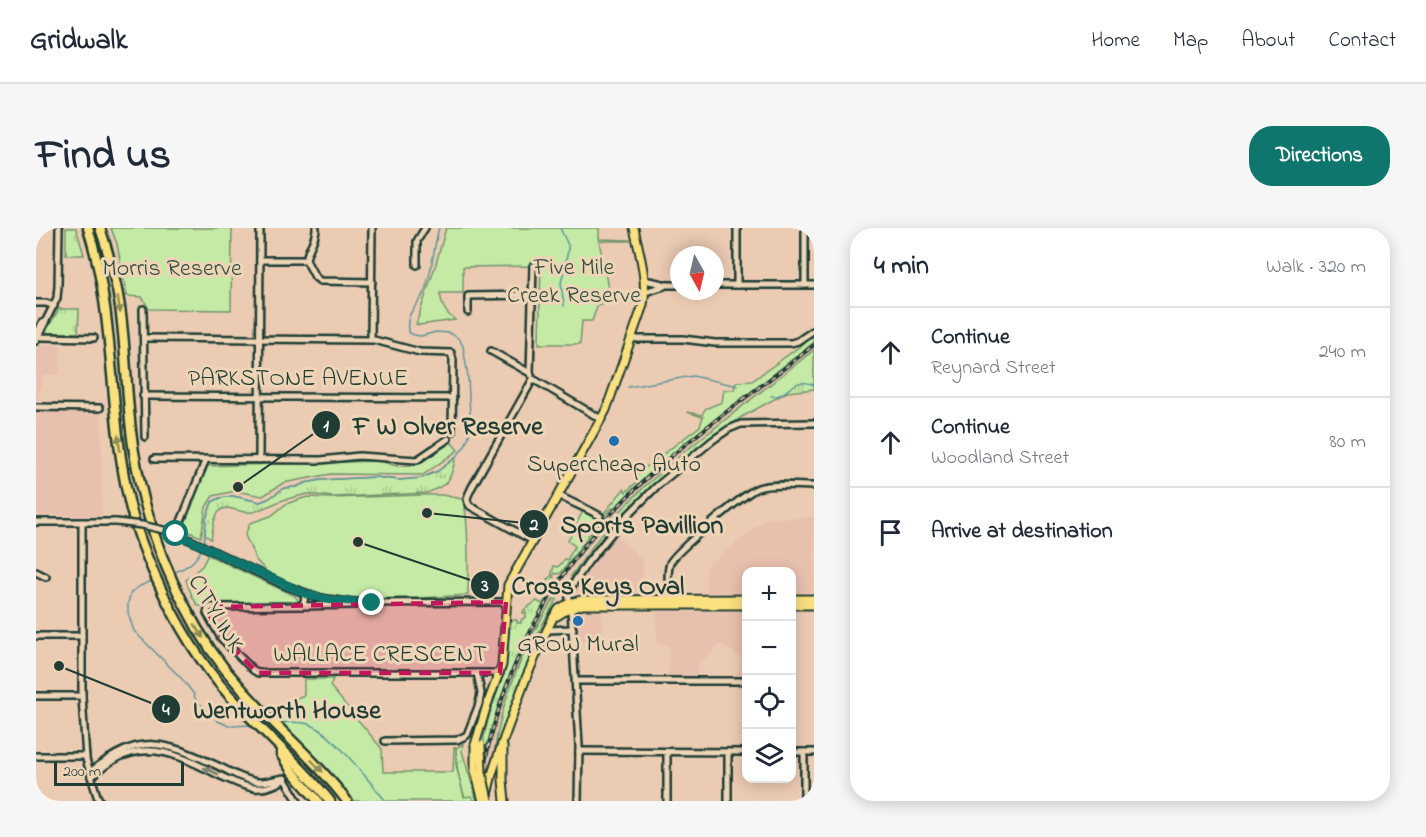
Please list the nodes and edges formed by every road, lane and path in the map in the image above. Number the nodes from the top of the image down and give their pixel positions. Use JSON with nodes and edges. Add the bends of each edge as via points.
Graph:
{"nodes":[{"id":1,"x":58,"y":228,"type":"edge"},
{"id":2,"x":88,"y":228,"type":"edge"},
{"id":3,"x":100,"y":228,"type":"edge"},
{"id":4,"x":260,"y":228,"type":"edge"},
{"id":5,"x":316,"y":228,"type":"edge"},
{"id":6,"x":372,"y":228,"type":"edge"},
{"id":7,"x":425,"y":228,"type":"edge"},
{"id":8,"x":634,"y":228,"type":"edge"},
{"id":9,"x":737,"y":228,"type":"edge"},
{"id":10,"x":805,"y":228,"type":"edge"},
{"id":11,"x":260,"y":260,"type":"junction"},
{"id":12,"x":306,"y":260,"type":"junction"},
{"id":13,"x":417,"y":265,"type":"dead end"},
{"id":14,"x":533,"y":266,"type":"dead end"},
{"id":15,"x":644,"y":280,"type":"junction"},
{"id":16,"x":372,"y":282,"type":"junction"},
{"id":17,"x":668,"y":285,"type":"joint"},
{"id":18,"x":724,"y":285,"type":"edge"},
{"id":19,"x":737,"y":285,"type":"junction"},
{"id":20,"x":805,"y":285,"type":"junction"},
{"id":21,"x":814,"y":285,"type":"edge"},
{"id":22,"x":645,"y":292,"type":"junction"},
{"id":23,"x":533,"y":295,"type":"junction"},
{"id":24,"x":36,"y":303,"type":"edge"},
{"id":25,"x":52,"y":306,"type":"junction"},
{"id":26,"x":143,"y":309,"type":"dead end"},
{"id":27,"x":468,"y":312,"type":"dead end"},
{"id":28,"x":814,"y":330,"type":"edge"},
{"id":29,"x":37,"y":336,"type":"edge"},
{"id":30,"x":94,"y":338,"type":"dead end"},
{"id":31,"x":144,"y":338,"type":"junction"},
{"id":32,"x":632,"y":338,"type":"junction"},
{"id":33,"x":260,"y":339,"type":"junction"},
{"id":34,"x":371,"y":340,"type":"junction"},
{"id":35,"x":490,"y":351,"type":"dead end"},
{"id":36,"x":530,"y":373,"type":"junction"},
{"id":37,"x":533,"y":379,"type":"junction"},
{"id":38,"x":143,"y":396,"type":"junction"},
{"id":39,"x":259,"y":397,"type":"junction"},
{"id":40,"x":453,"y":398,"type":"junction"},
{"id":41,"x":36,"y":407,"type":"edge"},
{"id":42,"x":100,"y":408,"type":"dead end"},
{"id":43,"x":601,"y":419,"type":"junction"},
{"id":44,"x":814,"y":423,"type":"edge"},
{"id":45,"x":452,"y":432,"type":"dead end"},
{"id":46,"x":145,"y":437,"type":"dead end"},
{"id":47,"x":448,"y":439,"type":"dead end"},
{"id":48,"x":154,"y":459,"type":"dead end"},
{"id":49,"x":206,"y":459,"type":"junction"},
{"id":50,"x":259,"y":460,"type":"junction"},
{"id":51,"x":814,"y":486,"type":"edge"},
{"id":52,"x":558,"y":495,"type":"junction"},
{"id":53,"x":600,"y":516,"type":"dead end"},
{"id":54,"x":36,"y":522,"type":"edge"},
{"id":55,"x":82,"y":522,"type":"junction"},
{"id":56,"x":176,"y":534,"type":"junction"},
{"id":57,"x":532,"y":541,"type":"junction"},
{"id":58,"x":36,"y":572,"type":"edge"},
{"id":59,"x":45,"y":577,"type":"dead end"},
{"id":60,"x":306,"y":594,"type":"junction"},
{"id":61,"x":742,"y":598,"type":"edge"},
{"id":62,"x":796,"y":599,"type":"edge"},
{"id":63,"x":814,"y":599,"type":"edge"},
{"id":64,"x":506,"y":602,"type":"junction"},
{"id":65,"x":669,"y":602,"type":"junction"},
{"id":66,"x":372,"y":603,"type":"junction"},
{"id":67,"x":742,"y":605,"type":"edge"},
{"id":68,"x":796,"y":605,"type":"edge"},
{"id":69,"x":814,"y":605,"type":"edge"},
{"id":70,"x":300,"y":606,"type":"junction"},
{"id":71,"x":570,"y":606,"type":"junction"},
{"id":72,"x":548,"y":627,"type":"junction"},
{"id":73,"x":573,"y":629,"type":"junction"},
{"id":74,"x":36,"y":636,"type":"edge"},
{"id":75,"x":82,"y":636,"type":"junction"},
{"id":76,"x":500,"y":673,"type":"junction"},
{"id":77,"x":477,"y":674,"type":"junction"},
{"id":78,"x":576,"y":681,"type":"junction"},
{"id":79,"x":742,"y":681,"type":"edge"},
{"id":80,"x":36,"y":696,"type":"edge"},
{"id":81,"x":82,"y":696,"type":"junction"},
{"id":82,"x":269,"y":736,"type":"junction"},
{"id":83,"x":504,"y":738,"type":"junction"},
{"id":84,"x":386,"y":741,"type":"dead end"},
{"id":85,"x":579,"y":751,"type":"junction"},
{"id":86,"x":667,"y":752,"type":"junction"},
{"id":87,"x":728,"y":752,"type":"junction"},
{"id":88,"x":742,"y":752,"type":"edge"},
{"id":89,"x":796,"y":752,"type":"edge"},
{"id":90,"x":804,"y":752,"type":"junction"},
{"id":91,"x":814,"y":752,"type":"edge"},
{"id":92,"x":36,"y":756,"type":"edge"},
{"id":93,"x":86,"y":756,"type":"junction"},
{"id":94,"x":91,"y":775,"type":"junction"},
{"id":95,"x":100,"y":801,"type":"edge"},
{"id":96,"x":298,"y":801,"type":"edge"},
{"id":97,"x":318,"y":801,"type":"edge"},
{"id":98,"x":330,"y":801,"type":"edge"},
{"id":99,"x":347,"y":801,"type":"edge"},
{"id":100,"x":486,"y":801,"type":"edge"},
{"id":101,"x":505,"y":801,"type":"edge"},
{"id":102,"x":578,"y":801,"type":"edge"},
{"id":103,"x":667,"y":801,"type":"edge"},
{"id":104,"x":728,"y":801,"type":"edge"},
{"id":105,"x":804,"y":801,"type":"edge"}],
"edges":[{"from":1,"to":25,"type":"street"},
{"from":82,"to":2,"type":"highway","name":"CITYLINK","one_way":true,"via":[[198,657],[172,614],[143,547],[129,501],[119,444],[107,316]]},
{"from":3,"to":99,"type":"highway","name":"CITYLINK","one_way":true,"via":[[120,309],[138,476],[171,580],[210,648],[236,682]]},
{"from":4,"to":11,"type":"street"},
{"from":5,"to":12,"type":"street"},
{"from":6,"to":16,"type":"street"},
{"from":7,"to":13,"type":"street","via":[[417,241]]},
{"from":8,"to":15,"type":"main road"},
{"from":9,"to":19,"type":"street"},
{"from":10,"to":20,"type":"street"},
{"from":11,"to":12,"type":"street"},
{"from":11,"to":33,"type":"street"},
{"from":12,"to":16,"type":"street","via":[[320,281]]},
{"from":14,"to":23,"type":"street"},
{"from":15,"to":17,"type":"street"},
{"from":15,"to":22,"type":"main road"},
{"from":16,"to":34,"type":"street"},
{"from":17,"to":22,"type":"street"},
{"from":18,"to":19,"type":"street"},
{"from":19,"to":20,"type":"street"},
{"from":20,"to":21,"type":"street"},
{"from":22,"to":32,"type":"main road"},
{"from":23,"to":27,"type":"street","via":[[468,296]]},
{"from":23,"to":36,"type":"street"},
{"from":24,"to":25,"type":"street"},
{"from":25,"to":29,"type":"street"},
{"from":26,"to":31,"type":"street"},
{"from":28,"to":32,"type":"street","via":[[788,343],[715,344]]},
{"from":29,"to":30,"type":"street"},
{"from":31,"to":33,"type":"street"},
{"from":31,"to":38,"type":"street"},
{"from":32,"to":43,"type":"main road"},
{"from":33,"to":34,"type":"street"},
{"from":33,"to":39,"type":"street"},
{"from":34,"to":40,"type":"street","via":[[416,351],[451,353]]},
{"from":35,"to":36,"type":"street"},
{"from":36,"to":37,"type":"street"},
{"from":37,"to":43,"type":"street"},
{"from":37,"to":57,"type":"street","via":[[467,498],[470,506]]},
{"from":38,"to":39,"type":"street","name":"PARKSTONE AVENUE"},
{"from":38,"to":46,"type":"street"},
{"from":39,"to":40,"type":"street","name":"PARKSTONE AVENUE"},
{"from":39,"to":50,"type":"street"},
{"from":40,"to":45,"type":"street"},
{"from":41,"to":42,"type":"street"},
{"from":43,"to":52,"type":"main road"},
{"from":44,"to":71,"type":"street","via":[[741,424],[713,440],[621,522],[575,581],[569,591]]},
{"from":47,"to":50,"type":"street","via":[[417,460],[359,456]]},
{"from":48,"to":49,"type":"street"},
{"from":49,"to":50,"type":"street"},
{"from":49,"to":56,"type":"street"},
{"from":51,"to":65,"type":"street","via":[[762,487],[744,497],[673,559],[669,568]]},
{"from":52,"to":53,"type":"street"},
{"from":52,"to":57,"type":"main road"},
{"from":54,"to":55,"type":"street"},
{"from":55,"to":56,"type":"street","bridge":true,"via":[[142,525]]},
{"from":55,"to":75,"type":"street"},
{"from":56,"to":60,"type":"street"},
{"from":57,"to":64,"type":"main road","via":[[510,580]]},
{"from":58,"to":59,"type":"street"},
{"from":60,"to":66,"type":"street"},
{"from":60,"to":70,"type":"street","name":"WALLACE CRESCENT"},
{"from":61,"to":65,"type":"main road"},
{"from":62,"to":63,"type":"main road"},
{"from":64,"to":66,"type":"street"},
{"from":64,"to":76,"type":"main road"},
{"from":65,"to":67,"type":"main road"},
{"from":65,"to":71,"type":"main road"},
{"from":66,"to":70,"type":"street","name":"WALLACE CRESCENT"},
{"from":68,"to":69,"type":"main road"},
{"from":70,"to":77,"type":"street","name":"WALLACE CRESCENT","via":[[211,607],[207,613],[223,639],[258,673]]},
{"from":71,"to":72,"type":"main road"},
{"from":71,"to":73,"type":"street"},
{"from":72,"to":73,"type":"street"},
{"from":72,"to":83,"type":"main road"},
{"from":73,"to":78,"type":"street"},
{"from":74,"to":75,"type":"street"},
{"from":75,"to":81,"type":"street"},
{"from":76,"to":77,"type":"street","name":"WALLACE CRESCENT"},
{"from":76,"to":100,"type":"main road","bridge":true,"via":[[479,733],[476,771]]},
{"from":77,"to":84,"type":"street","via":[[481,693],[466,735],[457,740]]},
{"from":78,"to":79,"type":"street"},
{"from":78,"to":85,"type":"street"},
{"from":80,"to":81,"type":"street"},
{"from":81,"to":93,"type":"street"},
{"from":82,"to":97,"type":"highway"},
{"from":82,"to":98,"type":"highway","name":"CITYLINK"},
{"from":83,"to":100,"type":"main road"},
{"from":83,"to":101,"type":"main road"},
{"from":85,"to":86,"type":"street"},
{"from":85,"to":102,"type":"street"},
{"from":86,"to":87,"type":"street"},
{"from":86,"to":103,"type":"street"},
{"from":87,"to":88,"type":"street"},
{"from":87,"to":104,"type":"street"},
{"from":89,"to":90,"type":"street"},
{"from":90,"to":91,"type":"street"},
{"from":90,"to":105,"type":"street"},
{"from":92,"to":93,"type":"street"},
{"from":93,"to":94,"type":"street"},
{"from":94,"to":95,"type":"street"},
{"from":94,"to":96,"type":"street","via":[[116,759],[150,751],[175,755],[248,787],[265,787],[285,778]]}]}
